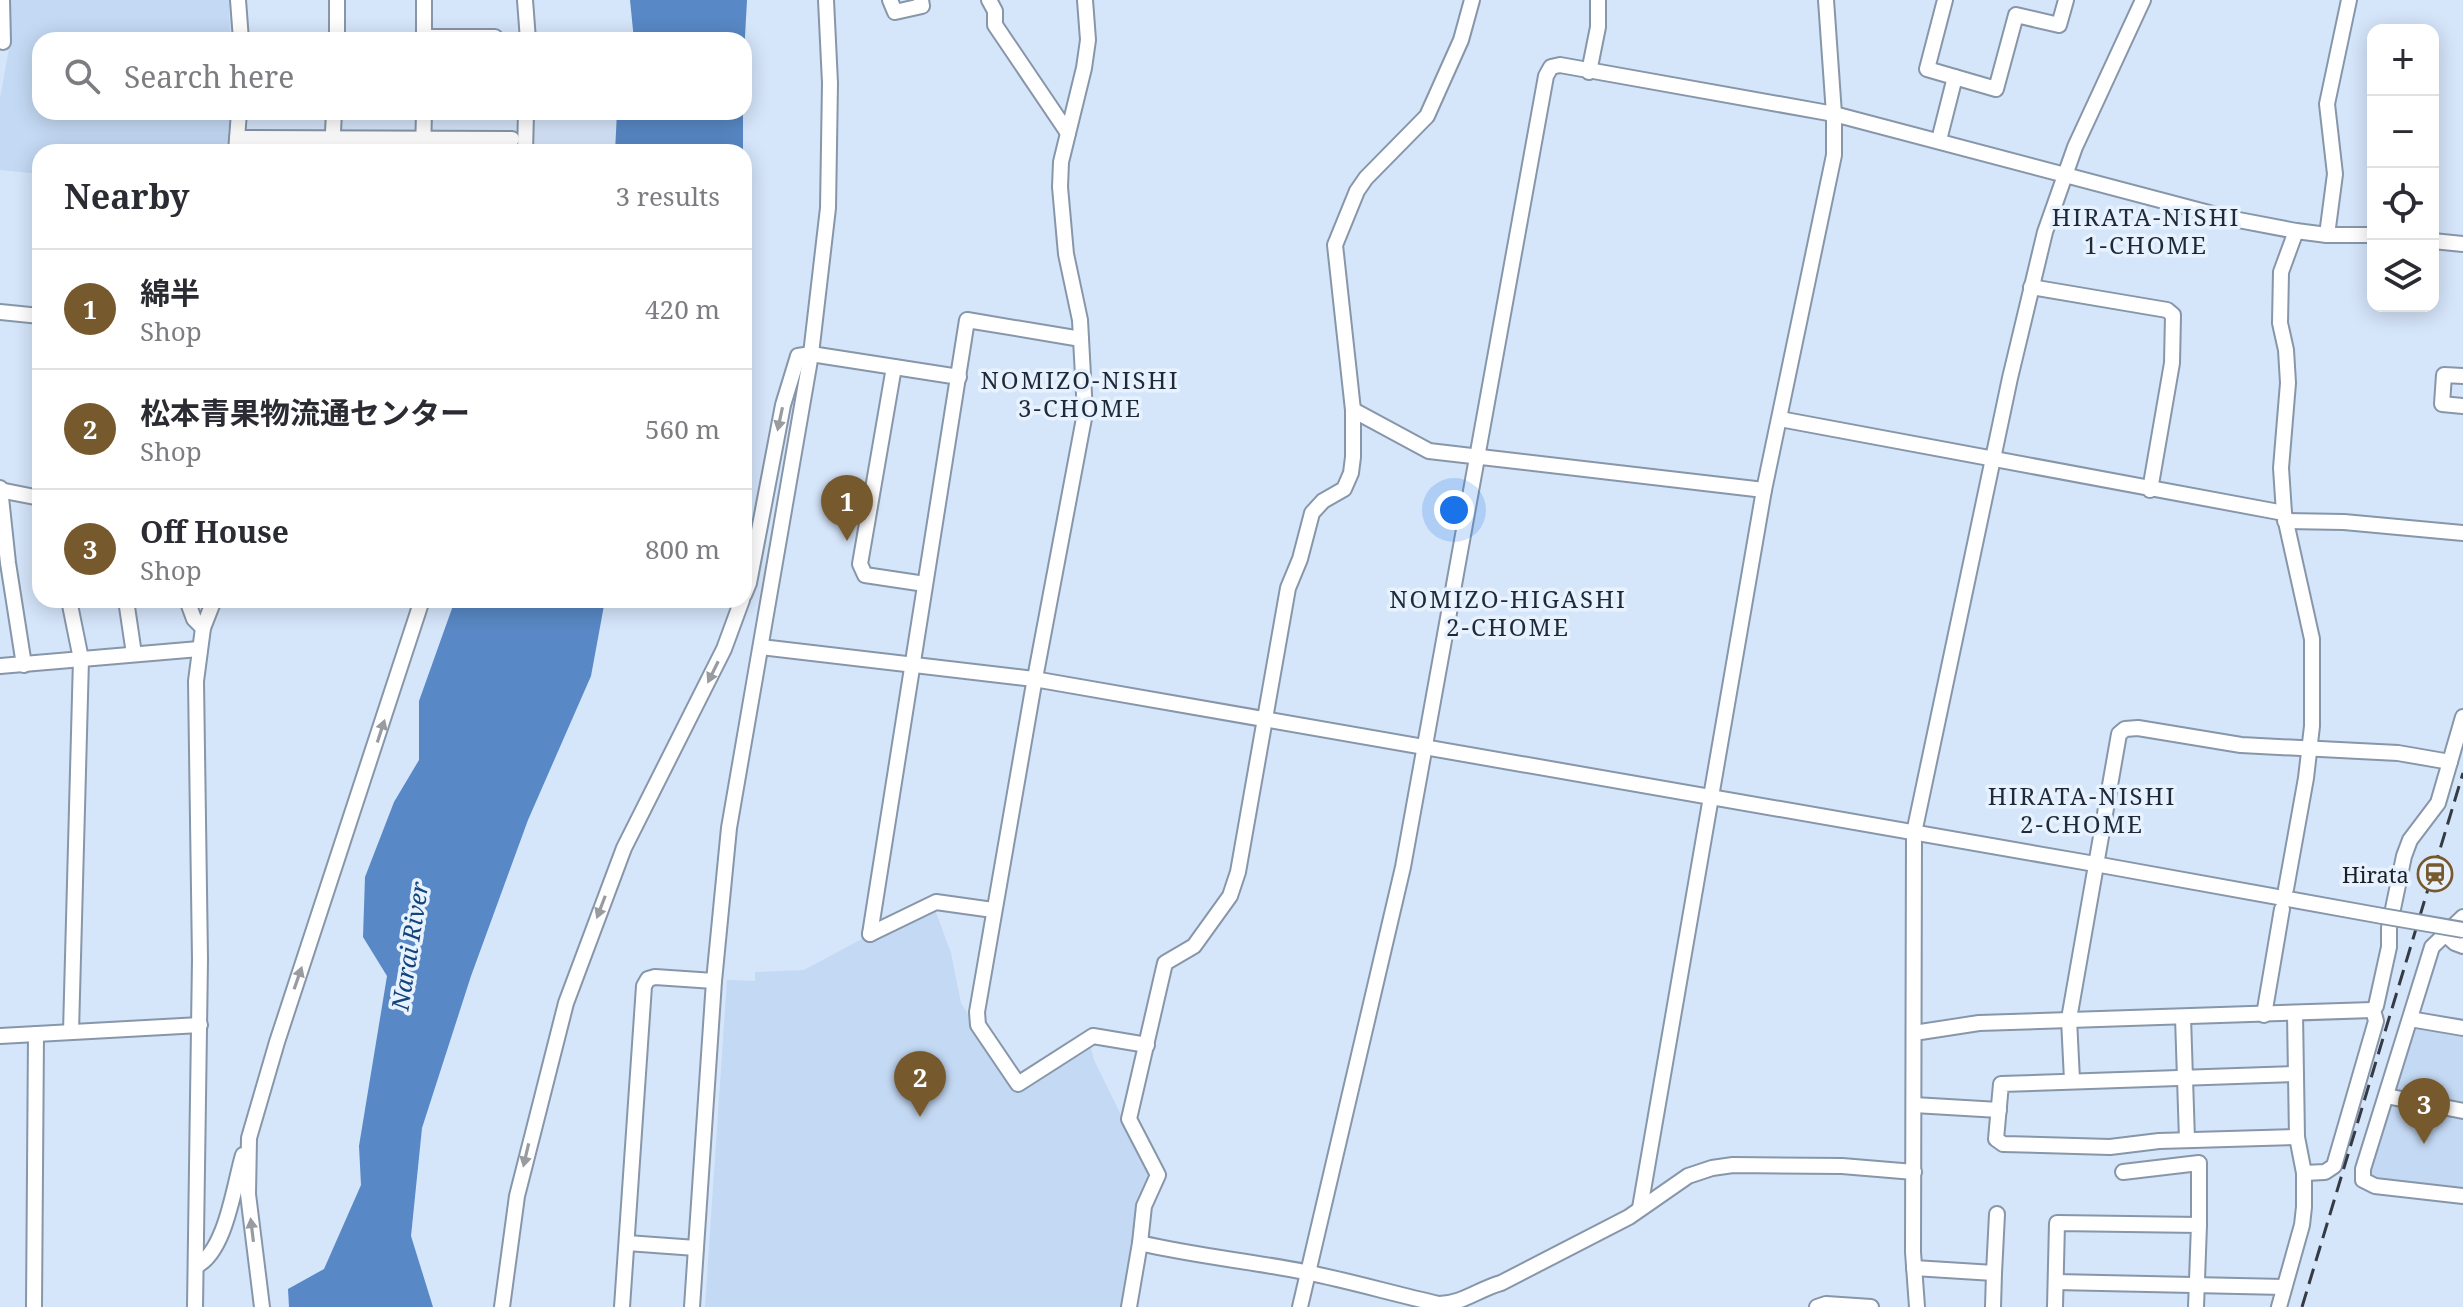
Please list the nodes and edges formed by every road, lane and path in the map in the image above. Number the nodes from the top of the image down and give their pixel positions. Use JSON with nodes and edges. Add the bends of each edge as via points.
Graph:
{"nodes":[{"id":1,"x":2,"y":0,"type":"edge"},
{"id":2,"x":238,"y":0,"type":"edge"},
{"id":3,"x":337,"y":0,"type":"edge"},
{"id":4,"x":424,"y":0,"type":"edge"},
{"id":5,"x":525,"y":0,"type":"edge"},
{"id":6,"x":826,"y":0,"type":"edge"},
{"id":7,"x":890,"y":0,"type":"edge"},
{"id":8,"x":921,"y":0,"type":"edge"},
{"id":9,"x":989,"y":0,"type":"edge"},
{"id":10,"x":1085,"y":0,"type":"edge"},
{"id":11,"x":1472,"y":0,"type":"edge"},
{"id":12,"x":1598,"y":0,"type":"edge"},
{"id":13,"x":1826,"y":0,"type":"edge"},
{"id":14,"x":1945,"y":0,"type":"edge"},
{"id":15,"x":2066,"y":0,"type":"edge"},
{"id":16,"x":2143,"y":0,"type":"edge"},
{"id":17,"x":2349,"y":0,"type":"edge"},
{"id":18,"x":2018,"y":7,"type":"edge"},
{"id":19,"x":240,"y":32,"type":"edge"},
{"id":20,"x":337,"y":32,"type":"edge"},
{"id":21,"x":424,"y":32,"type":"edge"},
{"id":22,"x":527,"y":32,"type":"edge"},
{"id":23,"x":3,"y":42,"type":"dead end"},
{"id":24,"x":1589,"y":72,"type":"junction"},
{"id":25,"x":1955,"y":77,"type":"junction"},
{"id":26,"x":1834,"y":114,"type":"junction"},
{"id":27,"x":239,"y":120,"type":"edge"},
{"id":28,"x":334,"y":120,"type":"edge"},
{"id":29,"x":424,"y":120,"type":"edge"},
{"id":30,"x":526,"y":120,"type":"edge"},
{"id":31,"x":1068,"y":133,"type":"junction"},
{"id":32,"x":512,"y":139,"type":"dead end"},
{"id":33,"x":1939,"y":140,"type":"junction"},
{"id":34,"x":237,"y":144,"type":"edge"},
{"id":35,"x":332,"y":144,"type":"edge"},
{"id":36,"x":423,"y":144,"type":"edge"},
{"id":37,"x":448,"y":144,"type":"edge"},
{"id":38,"x":525,"y":144,"type":"edge"},
{"id":39,"x":2063,"y":176,"type":"junction"},
{"id":40,"x":2296,"y":231,"type":"junction"},
{"id":41,"x":2327,"y":235,"type":"junction"},
{"id":42,"x":2367,"y":235,"type":"edge"},
{"id":43,"x":2439,"y":242,"type":"edge"},
{"id":44,"x":2463,"y":244,"type":"edge"},
{"id":45,"x":2031,"y":287,"type":"junction"},
{"id":46,"x":0,"y":312,"type":"edge"},
{"id":47,"x":32,"y":315,"type":"edge"},
{"id":48,"x":1081,"y":339,"type":"junction"},
{"id":49,"x":811,"y":354,"type":"junction"},
{"id":50,"x":894,"y":367,"type":"junction"},
{"id":51,"x":2463,"y":376,"type":"edge"},
{"id":52,"x":959,"y":377,"type":"junction"},
{"id":53,"x":2463,"y":406,"type":"edge"},
{"id":54,"x":1353,"y":410,"type":"junction"},
{"id":55,"x":1780,"y":419,"type":"junction"},
{"id":56,"x":1478,"y":456,"type":"junction"},
{"id":57,"x":1993,"y":460,"type":"junction"},
{"id":58,"x":0,"y":490,"type":"edge"},
{"id":59,"x":1764,"y":490,"type":"junction"},
{"id":60,"x":2150,"y":490,"type":"junction"},
{"id":61,"x":32,"y":496,"type":"edge"},
{"id":62,"x":2284,"y":517,"type":"junction"},
{"id":63,"x":2463,"y":533,"type":"edge"},
{"id":64,"x":752,"y":567,"type":"edge"},
{"id":65,"x":925,"y":584,"type":"junction"},
{"id":66,"x":71,"y":608,"type":"edge"},
{"id":67,"x":127,"y":608,"type":"edge"},
{"id":68,"x":190,"y":608,"type":"edge"},
{"id":69,"x":211,"y":608,"type":"edge"},
{"id":70,"x":419,"y":608,"type":"edge"},
{"id":71,"x":739,"y":608,"type":"edge"},
{"id":72,"x":203,"y":628,"type":"junction"},
{"id":73,"x":761,"y":647,"type":"junction"},
{"id":74,"x":199,"y":649,"type":"junction"},
{"id":75,"x":134,"y":654,"type":"junction"},
{"id":76,"x":81,"y":659,"type":"junction"},
{"id":77,"x":24,"y":665,"type":"junction"},
{"id":78,"x":912,"y":665,"type":"junction"},
{"id":79,"x":0,"y":666,"type":"edge"},
{"id":80,"x":1034,"y":679,"type":"junction"},
{"id":81,"x":2463,"y":717,"type":"edge"},
{"id":82,"x":1265,"y":720,"type":"junction"},
{"id":83,"x":2310,"y":747,"type":"junction"},
{"id":84,"x":1426,"y":749,"type":"junction"},
{"id":85,"x":2450,"y":762,"type":"junction"},
{"id":86,"x":1711,"y":797,"type":"junction"},
{"id":87,"x":1914,"y":833,"type":"junction"},
{"id":88,"x":2095,"y":864,"type":"junction"},
{"id":89,"x":2286,"y":889,"type":"dead end"},
{"id":90,"x":2282,"y":909,"type":"dead end"},
{"id":91,"x":993,"y":910,"type":"junction"},
{"id":92,"x":2463,"y":917,"type":"edge"},
{"id":93,"x":2463,"y":930,"type":"edge"},
{"id":94,"x":2445,"y":934,"type":"junction"},
{"id":95,"x":2463,"y":946,"type":"edge"},
{"id":96,"x":714,"y":981,"type":"junction"},
{"id":97,"x":2373,"y":1010,"type":"junction"},
{"id":98,"x":2295,"y":1014,"type":"junction"},
{"id":99,"x":2264,"y":1015,"type":"junction"},
{"id":100,"x":2183,"y":1017,"type":"junction"},
{"id":101,"x":2069,"y":1019,"type":"junction"},
{"id":102,"x":2410,"y":1019,"type":"junction"},
{"id":103,"x":200,"y":1025,"type":"junction"},
{"id":104,"x":2463,"y":1028,"type":"edge"},
{"id":105,"x":71,"y":1032,"type":"junction"},
{"id":106,"x":1914,"y":1033,"type":"junction"},
{"id":107,"x":36,"y":1034,"type":"junction"},
{"id":108,"x":0,"y":1036,"type":"edge"},
{"id":109,"x":1147,"y":1045,"type":"junction"},
{"id":110,"x":2296,"y":1074,"type":"junction"},
{"id":111,"x":2185,"y":1078,"type":"junction"},
{"id":112,"x":2072,"y":1080,"type":"junction"},
{"id":113,"x":2386,"y":1096,"type":"junction"},
{"id":114,"x":1914,"y":1105,"type":"junction"},
{"id":115,"x":1999,"y":1110,"type":"junction"},
{"id":116,"x":2463,"y":1111,"type":"edge"},
{"id":117,"x":2297,"y":1137,"type":"junction"},
{"id":118,"x":249,"y":1138,"type":"junction"},
{"id":119,"x":2187,"y":1140,"type":"junction"},
{"id":120,"x":1914,"y":1172,"type":"junction"},
{"id":121,"x":2123,"y":1172,"type":"dead end"},
{"id":122,"x":2304,"y":1173,"type":"junction"},
{"id":123,"x":2463,"y":1196,"type":"edge"},
{"id":124,"x":1640,"y":1208,"type":"junction"},
{"id":125,"x":1997,"y":1214,"type":"dead end"},
{"id":126,"x":2199,"y":1225,"type":"junction"},
{"id":127,"x":627,"y":1243,"type":"junction"},
{"id":128,"x":1140,"y":1243,"type":"junction"},
{"id":129,"x":696,"y":1248,"type":"junction"},
{"id":130,"x":196,"y":1266,"type":"junction"},
{"id":131,"x":1914,"y":1268,"type":"junction"},
{"id":132,"x":1307,"y":1273,"type":"junction"},
{"id":133,"x":1994,"y":1273,"type":"junction"},
{"id":134,"x":2056,"y":1282,"type":"junction"},
{"id":135,"x":2197,"y":1284,"type":"junction"},
{"id":136,"x":2284,"y":1287,"type":"junction"},
{"id":137,"x":1438,"y":1306,"type":"edge"},
{"id":138,"x":34,"y":1307,"type":"edge"},
{"id":139,"x":195,"y":1307,"type":"edge"},
{"id":140,"x":262,"y":1307,"type":"edge"},
{"id":141,"x":502,"y":1307,"type":"edge"},
{"id":142,"x":622,"y":1307,"type":"edge"},
{"id":143,"x":692,"y":1307,"type":"edge"},
{"id":144,"x":1129,"y":1307,"type":"edge"},
{"id":145,"x":1300,"y":1307,"type":"edge"},
{"id":146,"x":1817,"y":1307,"type":"edge"},
{"id":147,"x":1871,"y":1307,"type":"edge"},
{"id":148,"x":1917,"y":1307,"type":"edge"},
{"id":149,"x":1993,"y":1307,"type":"edge"},
{"id":150,"x":2055,"y":1307,"type":"edge"},
{"id":151,"x":2196,"y":1307,"type":"edge"},
{"id":152,"x":2279,"y":1307,"type":"edge"}],
"edges":[{"from":1,"to":23,"type":"street"},
{"from":2,"to":19,"type":"street"},
{"from":3,"to":20,"type":"street"},
{"from":4,"to":21,"type":"street"},
{"from":5,"to":22,"type":"street"},
{"from":6,"to":49,"type":"street","via":[[828,208]]},
{"from":7,"to":8,"type":"street","via":[[895,12],[922,6]]},
{"from":9,"to":31,"type":"street","via":[[995,25]]},
{"from":10,"to":31,"type":"street","via":[[1088,40]]},
{"from":11,"to":54,"type":"street","via":[[1461,40],[1427,116],[1366,178],[1335,245]]},
{"from":12,"to":24,"type":"street"},
{"from":13,"to":26,"type":"street"},
{"from":14,"to":25,"type":"street","via":[[1927,69]]},
{"from":15,"to":18,"type":"street","via":[[2059,25]]},
{"from":16,"to":39,"type":"street"},
{"from":17,"to":41,"type":"street","via":[[2327,104],[2335,174]]},
{"from":18,"to":25,"type":"street","via":[[1996,89]]},
{"from":24,"to":26,"type":"street"},
{"from":24,"to":56,"type":"street","via":[[1560,65],[1546,76]]},
{"from":25,"to":33,"type":"street"},
{"from":26,"to":33,"type":"street"},
{"from":26,"to":55,"type":"street","via":[[1834,155]]},
{"from":27,"to":34,"type":"street"},
{"from":28,"to":35,"type":"street"},
{"from":29,"to":36,"type":"street"},
{"from":30,"to":38,"type":"street"},
{"from":31,"to":48,"type":"street","via":[[1060,187]]},
{"from":32,"to":37,"type":"street"},
{"from":33,"to":39,"type":"street"},
{"from":39,"to":40,"type":"street"},
{"from":39,"to":45,"type":"street"},
{"from":40,"to":41,"type":"street"},
{"from":40,"to":62,"type":"street","via":[[2281,272],[2280,323],[2288,383],[2281,468]]},
{"from":41,"to":42,"type":"street"},
{"from":43,"to":44,"type":"street"},
{"from":45,"to":57,"type":"street"},
{"from":45,"to":60,"type":"street","via":[[2173,315],[2172,363]]},
{"from":46,"to":47,"type":"street"},
{"from":48,"to":52,"type":"street","via":[[967,320]]},
{"from":48,"to":80,"type":"street","via":[[1085,413]]},
{"from":49,"to":50,"type":"street"},
{"from":49,"to":64,"type":"street","one_way":true,"via":[[798,356],[783,405]]},
{"from":49,"to":73,"type":"street"},
{"from":50,"to":52,"type":"street"},
{"from":50,"to":65,"type":"street","via":[[860,564],[865,575]]},
{"from":51,"to":53,"type":"street","via":[[2444,375],[2442,404]]},
{"from":52,"to":65,"type":"street"},
{"from":54,"to":56,"type":"street","via":[[1429,451]]},
{"from":54,"to":82,"type":"street","via":[[1351,473],[1344,489],[1312,513],[1288,588]]},
{"from":55,"to":57,"type":"street"},
{"from":55,"to":59,"type":"street"},
{"from":56,"to":59,"type":"street"},
{"from":56,"to":84,"type":"street"},
{"from":57,"to":60,"type":"street"},
{"from":57,"to":87,"type":"street"},
{"from":58,"to":61,"type":"street"},
{"from":58,"to":77,"type":"street"},
{"from":59,"to":86,"type":"street"},
{"from":60,"to":62,"type":"street"},
{"from":62,"to":63,"type":"street"},
{"from":62,"to":83,"type":"street","via":[[2312,639]]},
{"from":65,"to":78,"type":"street"},
{"from":66,"to":76,"type":"street"},
{"from":67,"to":75,"type":"street"},
{"from":68,"to":72,"type":"street"},
{"from":69,"to":72,"type":"street"},
{"from":118,"to":70,"type":"street","one_way":true},
{"from":71,"to":141,"type":"street","one_way":true,"via":[[624,848],[566,1003],[517,1196]]},
{"from":72,"to":74,"type":"street"},
{"from":73,"to":78,"type":"street"},
{"from":73,"to":96,"type":"street","via":[[729,828]]},
{"from":74,"to":75,"type":"street"},
{"from":74,"to":103,"type":"street"},
{"from":75,"to":76,"type":"street"},
{"from":76,"to":77,"type":"street"},
{"from":76,"to":105,"type":"street"},
{"from":77,"to":79,"type":"street"},
{"from":78,"to":80,"type":"street"},
{"from":78,"to":91,"type":"street","via":[[870,934],[936,902]]},
{"from":80,"to":82,"type":"street"},
{"from":80,"to":91,"type":"street"},
{"from":81,"to":85,"type":"street"},
{"from":82,"to":84,"type":"street"},
{"from":82,"to":109,"type":"street","via":[[1230,896],[1194,946],[1165,963]]},
{"from":83,"to":85,"type":"street"},
{"from":83,"to":88,"type":"street","via":[[2241,745],[2125,729],[2119,734]]},
{"from":83,"to":89,"type":"street"},
{"from":84,"to":86,"type":"street"},
{"from":84,"to":132,"type":"street"},
{"from":85,"to":97,"type":"street","via":[[2438,803],[2404,856]]},
{"from":86,"to":87,"type":"street"},
{"from":86,"to":124,"type":"street"},
{"from":87,"to":88,"type":"street"},
{"from":87,"to":106,"type":"street"},
{"from":88,"to":93,"type":"street","bridge":true},
{"from":88,"to":101,"type":"street"},
{"from":90,"to":99,"type":"street"},
{"from":91,"to":109,"type":"street","via":[[978,1025],[1018,1084],[1093,1036]]},
{"from":92,"to":94,"type":"street"},
{"from":94,"to":95,"type":"street"},
{"from":94,"to":102,"type":"street","via":[[2432,947]]},
{"from":96,"to":127,"type":"street","via":[[655,977],[644,986]]},
{"from":96,"to":129,"type":"street"},
{"from":97,"to":98,"type":"street"},
{"from":97,"to":122,"type":"street","via":[[2376,1021],[2334,1166]]},
{"from":98,"to":99,"type":"street"},
{"from":98,"to":110,"type":"street"},
{"from":99,"to":100,"type":"street"},
{"from":100,"to":101,"type":"street"},
{"from":100,"to":111,"type":"street"},
{"from":101,"to":106,"type":"street","via":[[1979,1023]]},
{"from":101,"to":112,"type":"street"},
{"from":102,"to":104,"type":"street"},
{"from":102,"to":113,"type":"street"},
{"from":103,"to":105,"type":"street"},
{"from":103,"to":130,"type":"street"},
{"from":105,"to":107,"type":"street"},
{"from":106,"to":114,"type":"street"},
{"from":107,"to":108,"type":"street"},
{"from":107,"to":138,"type":"street"},
{"from":109,"to":128,"type":"street","via":[[1129,1119],[1158,1175],[1144,1206]]},
{"from":110,"to":111,"type":"street"},
{"from":110,"to":117,"type":"street"},
{"from":111,"to":112,"type":"street"},
{"from":111,"to":119,"type":"street"},
{"from":112,"to":115,"type":"street","via":[[2001,1084]]},
{"from":113,"to":116,"type":"street"},
{"from":113,"to":123,"type":"street","via":[[2363,1180],[2375,1186]]},
{"from":114,"to":115,"type":"street"},
{"from":114,"to":120,"type":"street"},
{"from":115,"to":119,"type":"street","via":[[1996,1139],[2003,1144],[2110,1147]]},
{"from":117,"to":119,"type":"street"},
{"from":117,"to":122,"type":"street"},
{"from":118,"to":130,"type":"street","via":[[221,1236],[211,1255]]},
{"from":140,"to":118,"type":"street","one_way":true,"via":[[248,1194]]},
{"from":120,"to":124,"type":"street","via":[[1733,1165],[1688,1176]]},
{"from":120,"to":131,"type":"street"},
{"from":121,"to":126,"type":"street","via":[[2199,1163]]},
{"from":122,"to":136,"type":"street","via":[[2302,1225]]},
{"from":124,"to":137,"type":"street","via":[[1501,1283]]},
{"from":125,"to":133,"type":"street"},
{"from":126,"to":134,"type":"street","via":[[2057,1223]]},
{"from":126,"to":135,"type":"street"},
{"from":127,"to":129,"type":"street"},
{"from":127,"to":142,"type":"street"},
{"from":128,"to":132,"type":"street"},
{"from":128,"to":144,"type":"street"},
{"from":129,"to":143,"type":"street"},
{"from":130,"to":139,"type":"street"},
{"from":131,"to":133,"type":"street"},
{"from":131,"to":148,"type":"street"},
{"from":132,"to":137,"type":"street"},
{"from":132,"to":145,"type":"street"},
{"from":133,"to":149,"type":"street"},
{"from":134,"to":135,"type":"street"},
{"from":134,"to":150,"type":"street"},
{"from":135,"to":136,"type":"street"},
{"from":135,"to":151,"type":"street"},
{"from":136,"to":152,"type":"street"},
{"from":146,"to":147,"type":"street"}]}
